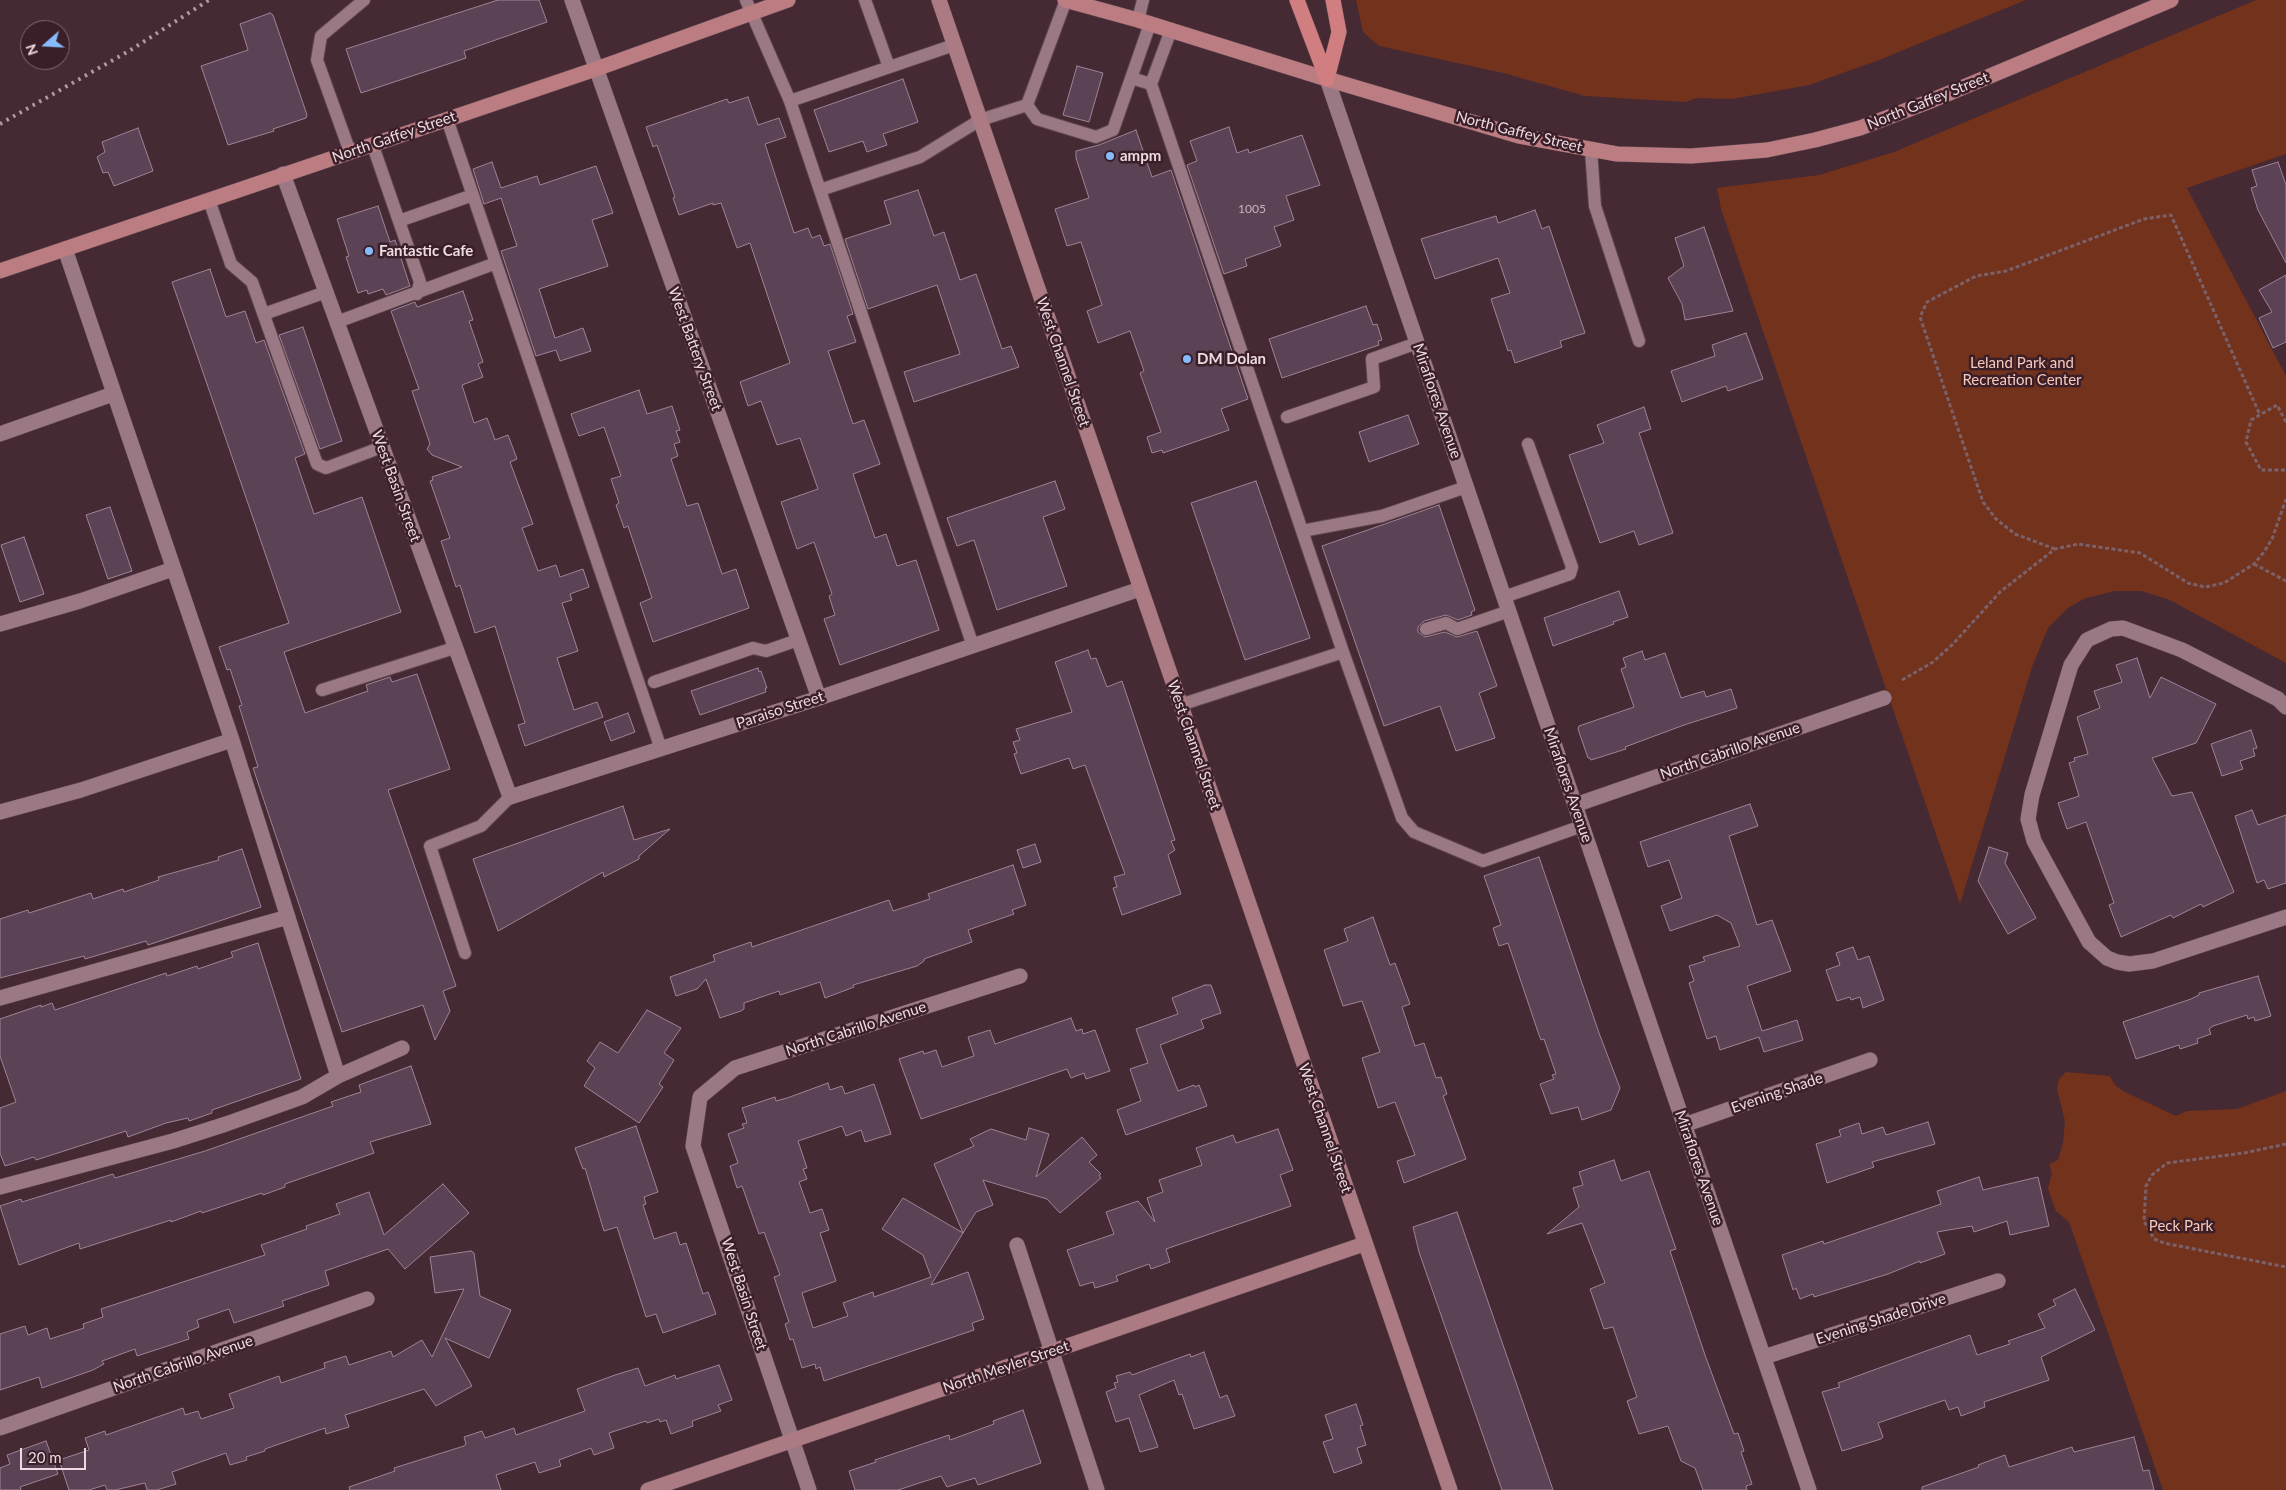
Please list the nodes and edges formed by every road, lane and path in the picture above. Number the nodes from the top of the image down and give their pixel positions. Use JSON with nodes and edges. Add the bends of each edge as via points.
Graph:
{"nodes":[{"id":1,"x":364,"y":0,"type":"edge"},
{"id":2,"x":572,"y":0,"type":"edge"},
{"id":3,"x":788,"y":0,"type":"edge"},
{"id":4,"x":865,"y":0,"type":"edge"},
{"id":5,"x":939,"y":0,"type":"edge"},
{"id":6,"x":1065,"y":0,"type":"edge"},
{"id":7,"x":1143,"y":0,"type":"edge"},
{"id":8,"x":1296,"y":0,"type":"edge"},
{"id":9,"x":1333,"y":0,"type":"edge"},
{"id":10,"x":2171,"y":0,"type":"edge"},
{"id":11,"x":750,"y":6,"type":"edge"},
{"id":12,"x":1144,"y":22,"type":"junction"},
{"id":13,"x":1171,"y":30,"type":"junction"},
{"id":14,"x":954,"y":45,"type":"junction"},
{"id":15,"x":889,"y":67,"type":"junction"},
{"id":16,"x":596,"y":69,"type":"junction"},
{"id":17,"x":1131,"y":78,"type":"junction"},
{"id":18,"x":1327,"y":79,"type":"junction"},
{"id":19,"x":1151,"y":84,"type":"junction"},
{"id":20,"x":790,"y":101,"type":"junction"},
{"id":21,"x":1027,"y":105,"type":"junction"},
{"id":22,"x":447,"y":119,"type":"junction"},
{"id":23,"x":980,"y":120,"type":"junction"},
{"id":24,"x":373,"y":146,"type":"junction"},
{"id":25,"x":1591,"y":150,"type":"junction"},
{"id":26,"x":350,"y":152,"type":"junction"},
{"id":27,"x":283,"y":174,"type":"junction"},
{"id":28,"x":820,"y":190,"type":"junction"},
{"id":29,"x":473,"y":195,"type":"junction"},
{"id":30,"x":209,"y":200,"type":"junction"},
{"id":31,"x":399,"y":221,"type":"junction"},
{"id":32,"x":65,"y":249,"type":"junction"},
{"id":33,"x":496,"y":263,"type":"junction"},
{"id":34,"x":0,"y":271,"type":"edge"},
{"id":35,"x":326,"y":292,"type":"junction"},
{"id":36,"x":417,"y":294,"type":"junction"},
{"id":37,"x":264,"y":314,"type":"junction"},
{"id":38,"x":337,"y":322,"type":"junction"},
{"id":39,"x":1639,"y":341,"type":"dead end"},
{"id":40,"x":1417,"y":344,"type":"junction"},
{"id":41,"x":113,"y":394,"type":"junction"},
{"id":42,"x":2260,"y":415,"type":"junction"},
{"id":43,"x":1287,"y":417,"type":"dead end"},
{"id":44,"x":2286,"y":422,"type":"edge"},
{"id":45,"x":0,"y":434,"type":"edge"},
{"id":46,"x":1528,"y":444,"type":"dead end"},
{"id":47,"x":382,"y":447,"type":"junction"},
{"id":48,"x":2286,"y":470,"type":"edge"},
{"id":49,"x":1466,"y":487,"type":"junction"},
{"id":50,"x":2286,"y":499,"type":"edge"},
{"id":51,"x":1302,"y":531,"type":"junction"},
{"id":52,"x":2055,"y":549,"type":"junction"},
{"id":53,"x":2254,"y":564,"type":"junction"},
{"id":54,"x":173,"y":569,"type":"junction"},
{"id":55,"x":2286,"y":582,"type":"edge"},
{"id":56,"x":1140,"y":589,"type":"junction"},
{"id":57,"x":1504,"y":597,"type":"junction"},
{"id":58,"x":1509,"y":611,"type":"junction"},
{"id":59,"x":0,"y":624,"type":"edge"},
{"id":60,"x":1426,"y":629,"type":"dead end"},
{"id":61,"x":798,"y":640,"type":"junction"},
{"id":62,"x":973,"y":646,"type":"junction"},
{"id":63,"x":454,"y":648,"type":"junction"},
{"id":64,"x":1343,"y":652,"type":"junction"},
{"id":65,"x":1902,"y":680,"type":"dead end"},
{"id":66,"x":654,"y":682,"type":"dead end"},
{"id":67,"x":322,"y":690,"type":"dead end"},
{"id":68,"x":819,"y":698,"type":"junction"},
{"id":69,"x":1884,"y":698,"type":"dead end"},
{"id":70,"x":1180,"y":705,"type":"junction"},
{"id":71,"x":2286,"y":707,"type":"edge"},
{"id":72,"x":232,"y":740,"type":"junction"},
{"id":73,"x":661,"y":749,"type":"junction"},
{"id":74,"x":510,"y":797,"type":"junction"},
{"id":75,"x":1575,"y":804,"type":"junction"},
{"id":76,"x":0,"y":812,"type":"edge"},
{"id":77,"x":1582,"y":826,"type":"junction"},
{"id":78,"x":2286,"y":916,"type":"edge"},
{"id":79,"x":288,"y":917,"type":"junction"},
{"id":80,"x":466,"y":953,"type":"dead end"},
{"id":81,"x":1020,"y":976,"type":"dead end"},
{"id":82,"x":0,"y":998,"type":"edge"},
{"id":83,"x":402,"y":1048,"type":"dead end"},
{"id":84,"x":1870,"y":1060,"type":"dead end"},
{"id":85,"x":338,"y":1076,"type":"junction"},
{"id":86,"x":700,"y":1097,"type":"joint"},
{"id":87,"x":1684,"y":1125,"type":"junction"},
{"id":88,"x":2286,"y":1144,"type":"edge"},
{"id":89,"x":0,"y":1187,"type":"edge"},
{"id":90,"x":1364,"y":1244,"type":"junction"},
{"id":91,"x":1017,"y":1245,"type":"dead end"},
{"id":92,"x":2286,"y":1267,"type":"edge"},
{"id":93,"x":1998,"y":1281,"type":"dead end"},
{"id":94,"x":367,"y":1299,"type":"dead end"},
{"id":95,"x":1052,"y":1351,"type":"junction"},
{"id":96,"x":1764,"y":1357,"type":"junction"},
{"id":97,"x":0,"y":1428,"type":"edge"},
{"id":98,"x":792,"y":1440,"type":"junction"},
{"id":99,"x":648,"y":1490,"type":"edge"},
{"id":100,"x":809,"y":1490,"type":"edge"},
{"id":101,"x":1097,"y":1490,"type":"edge"},
{"id":102,"x":1450,"y":1490,"type":"edge"},
{"id":103,"x":1809,"y":1490,"type":"edge"}],
"edges":[{"from":1,"to":26,"type":"lane","via":[[322,36],[317,60]]},
{"from":2,"to":16,"type":"street","name":"West Battery Street"},
{"from":3,"to":11,"type":"main road","name":"North Gaffey Street"},
{"from":4,"to":15,"type":"lane"},
{"from":5,"to":14,"type":"street","name":"West Channel Street"},
{"from":6,"to":12,"type":"main road","name":"North Gaffey Street"},
{"from":6,"to":21,"type":"lane"},
{"from":7,"to":12,"type":"lane"},
{"from":8,"to":18,"type":"highway"},
{"from":9,"to":18,"type":"highway","via":[[1339,32]]},
{"from":10,"to":25,"type":"main road","name":"North Gaffey Street","via":[[1908,110],[1823,138],[1767,150],[1716,155],[1649,156]]},
{"from":11,"to":16,"type":"main road","name":"North Gaffey Street"},
{"from":11,"to":20,"type":"lane"},
{"from":12,"to":13,"type":"main road","name":"North Gaffey Street"},
{"from":12,"to":17,"type":"lane"},
{"from":13,"to":18,"type":"main road","name":"North Gaffey Street"},
{"from":13,"to":19,"type":"lane"},
{"from":14,"to":15,"type":"lane"},
{"from":14,"to":23,"type":"street","name":"West Channel Street"},
{"from":15,"to":20,"type":"lane"},
{"from":16,"to":22,"type":"main road","name":"North Gaffey Street"},
{"from":16,"to":61,"type":"street","name":"West Battery Street"},
{"from":17,"to":19,"type":"lane"},
{"from":17,"to":21,"type":"lane","via":[[1113,130],[1096,138],[1037,119]]},
{"from":18,"to":25,"type":"main road","name":"North Gaffey Street","via":[[1520,136]]},
{"from":18,"to":40,"type":"street","name":"Miraflores Avenue"},
{"from":19,"to":51,"type":"lane"},
{"from":20,"to":28,"type":"lane"},
{"from":21,"to":23,"type":"lane"},
{"from":22,"to":24,"type":"main road","name":"North Gaffey Street"},
{"from":22,"to":29,"type":"lane"},
{"from":23,"to":28,"type":"lane","via":[[920,157]]},
{"from":23,"to":56,"type":"street","name":"West Channel Street"},
{"from":24,"to":26,"type":"main road","name":"North Gaffey Street"},
{"from":24,"to":31,"type":"lane"},
{"from":25,"to":39,"type":"lane","via":[[1594,206]]},
{"from":26,"to":27,"type":"main road","name":"North Gaffey Street"},
{"from":27,"to":30,"type":"main road","name":"North Gaffey Street"},
{"from":27,"to":35,"type":"street","name":"West Basin Street"},
{"from":28,"to":62,"type":"lane"},
{"from":29,"to":31,"type":"lane"},
{"from":29,"to":33,"type":"lane"},
{"from":30,"to":32,"type":"main road","name":"North Gaffey Street"},
{"from":30,"to":37,"type":"lane","via":[[231,264],[252,282]]},
{"from":31,"to":36,"type":"lane","via":[[420,282]]},
{"from":32,"to":34,"type":"main road","name":"North Gaffey Street"},
{"from":32,"to":41,"type":"street"},
{"from":33,"to":36,"type":"lane"},
{"from":33,"to":73,"type":"lane"},
{"from":35,"to":37,"type":"lane"},
{"from":35,"to":38,"type":"street","name":"West Basin Street"},
{"from":36,"to":38,"type":"lane"},
{"from":37,"to":47,"type":"lane","via":[[316,464],[326,468]]},
{"from":38,"to":47,"type":"street","name":"West Basin Street"},
{"from":40,"to":43,"type":"lane","via":[[1372,359],[1374,388]]},
{"from":40,"to":49,"type":"street","name":"Miraflores Avenue"},
{"from":41,"to":45,"type":"street"},
{"from":41,"to":54,"type":"street"},
{"from":42,"to":44,"type":"path","via":[[2277,405]]},
{"from":42,"to":48,"type":"path","via":[[2251,420],[2246,442],[2261,470]]},
{"from":42,"to":52,"type":"path","via":[[2171,215],[2144,219],[2006,271],[1976,276],[1927,302],[1920,317],[1983,502],[1996,519],[2015,534]]},
{"from":46,"to":57,"type":"lane","via":[[1572,567],[1570,574]]},
{"from":47,"to":63,"type":"street","name":"West Basin Street"},
{"from":49,"to":51,"type":"lane","via":[[1382,516]]},
{"from":49,"to":57,"type":"street","name":"Miraflores Avenue"},
{"from":50,"to":53,"type":"path","via":[[2272,539]]},
{"from":51,"to":64,"type":"lane"},
{"from":52,"to":53,"type":"path","via":[[2078,544],[2140,553],[2188,583],[2205,587],[2224,583]]},
{"from":52,"to":65,"type":"path","via":[[2000,592],[1933,662]]},
{"from":53,"to":55,"type":"path"},
{"from":54,"to":59,"type":"street","via":[[80,602]]},
{"from":54,"to":72,"type":"street"},
{"from":56,"to":62,"type":"street","name":"Paraiso Street"},
{"from":56,"to":70,"type":"street","name":"West Channel Street"},
{"from":57,"to":58,"type":"street","name":"Miraflores Avenue"},
{"from":58,"to":60,"type":"lane","via":[[1457,629],[1446,623]]},
{"from":58,"to":75,"type":"street","name":"Miraflores Avenue"},
{"from":61,"to":66,"type":"lane","via":[[766,651],[753,648]]},
{"from":61,"to":68,"type":"street","name":"West Battery Street"},
{"from":62,"to":68,"type":"street","name":"Paraiso Street"},
{"from":63,"to":67,"type":"lane"},
{"from":63,"to":74,"type":"street","name":"West Basin Street"},
{"from":64,"to":70,"type":"lane"},
{"from":64,"to":77,"type":"lane","via":[[1402,818],[1414,832],[1483,861]]},
{"from":68,"to":73,"type":"street","name":"Paraiso Street"},
{"from":69,"to":75,"type":"street","name":"North Cabrillo Avenue"},
{"from":70,"to":90,"type":"street","name":"West Channel Street"},
{"from":71,"to":78,"type":"street","via":[[2278,699],[2182,650],[2123,628],[2112,629],[2087,640],[2071,665],[2032,795],[2028,819],[2034,841],[2089,942],[2117,962],[2154,961]]},
{"from":72,"to":76,"type":"street","via":[[113,780]]},
{"from":72,"to":79,"type":"street"},
{"from":73,"to":74,"type":"street","name":"Paraiso Street"},
{"from":74,"to":80,"type":"lane","name":"Paraiso Street","via":[[481,826],[430,846]]},
{"from":75,"to":77,"type":"street","name":"Miraflores Avenue"},
{"from":77,"to":87,"type":"street","name":"Miraflores Avenue"},
{"from":79,"to":82,"type":"street"},
{"from":79,"to":85,"type":"street"},
{"from":81,"to":86,"type":"street","name":"North Cabrillo Avenue","via":[[736,1068]]},
{"from":83,"to":85,"type":"street"},
{"from":84,"to":87,"type":"street","name":"Evening Shade"},
{"from":85,"to":89,"type":"street","via":[[302,1096],[217,1127]]},
{"from":86,"to":98,"type":"street","name":"West Basin Street","via":[[693,1146]]},
{"from":87,"to":96,"type":"street","name":"Miraflores Avenue"},
{"from":88,"to":92,"type":"path","via":[[2167,1163],[2152,1175],[2146,1186],[2144,1221],[2154,1239],[2164,1244]]},
{"from":90,"to":95,"type":"street","name":"North Meyler Street"},
{"from":90,"to":102,"type":"street","name":"West Channel Street"},
{"from":91,"to":95,"type":"street"},
{"from":93,"to":96,"type":"street","name":"Evening Shade Drive"},
{"from":94,"to":97,"type":"street","name":"North Cabrillo Avenue"},
{"from":95,"to":98,"type":"street","name":"North Meyler Street"},
{"from":95,"to":101,"type":"street"},
{"from":96,"to":103,"type":"street","name":"Miraflores Avenue"},
{"from":98,"to":99,"type":"street","name":"North Meyler Street"},
{"from":98,"to":100,"type":"street","name":"West Basin Street"}]}
